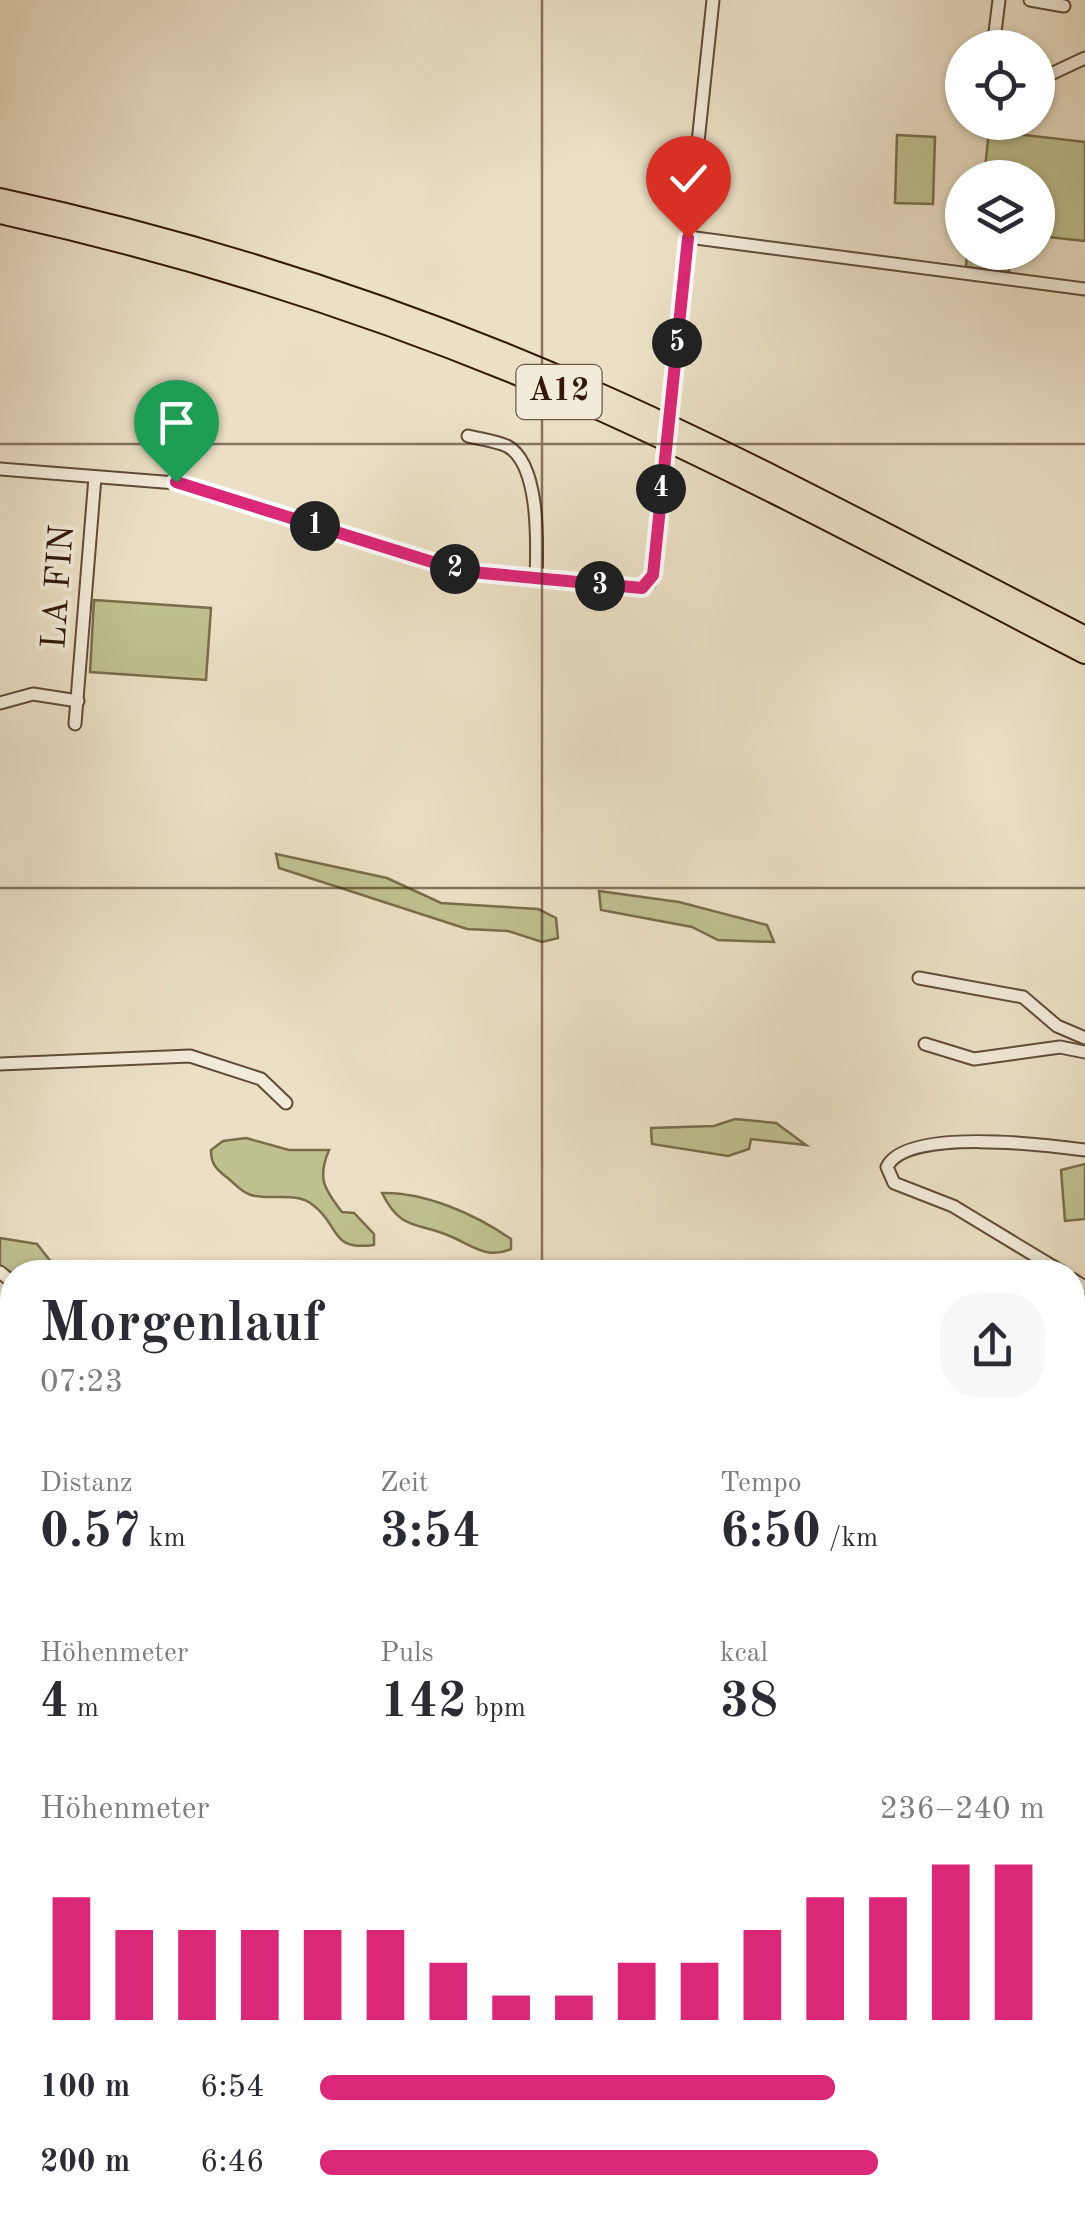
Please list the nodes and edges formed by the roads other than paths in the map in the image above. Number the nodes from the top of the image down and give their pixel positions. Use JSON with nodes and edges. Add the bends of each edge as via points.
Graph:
{"nodes":[{"id":1,"x":713,"y":0,"type":"edge"},
{"id":2,"x":999,"y":0,"type":"edge"},
{"id":3,"x":1030,"y":0,"type":"edge"},
{"id":4,"x":1064,"y":6,"type":"dead end"},
{"id":5,"x":995,"y":30,"type":"edge"},
{"id":6,"x":1085,"y":58,"type":"edge"},
{"id":7,"x":1055,"y":72,"type":"edge"},
{"id":8,"x":0,"y":199,"type":"edge"},
{"id":9,"x":0,"y":214,"type":"edge"},
{"id":10,"x":688,"y":238,"type":"junction"},
{"id":11,"x":1085,"y":289,"type":"edge"},
{"id":12,"x":468,"y":436,"type":"dead end"},
{"id":13,"x":0,"y":469,"type":"edge"},
{"id":14,"x":95,"y":477,"type":"junction"},
{"id":15,"x":536,"y":580,"type":"junction"},
{"id":16,"x":1085,"y":637,"type":"edge"},
{"id":17,"x":1085,"y":652,"type":"edge"},
{"id":18,"x":78,"y":701,"type":"junction"},
{"id":19,"x":0,"y":703,"type":"edge"},
{"id":20,"x":75,"y":724,"type":"dead end"},
{"id":21,"x":919,"y":978,"type":"dead end"},
{"id":22,"x":1085,"y":1038,"type":"edge"},
{"id":23,"x":924,"y":1044,"type":"dead end"},
{"id":24,"x":1085,"y":1052,"type":"edge"},
{"id":25,"x":0,"y":1064,"type":"edge"},
{"id":26,"x":286,"y":1103,"type":"dead end"},
{"id":27,"x":1085,"y":1150,"type":"edge"},
{"id":28,"x":1042,"y":1260,"type":"edge"}],
"edges":[{"from":1,"to":10,"type":"street"},
{"from":2,"to":5,"type":"street"},
{"from":3,"to":4,"type":"street"},
{"from":6,"to":7,"type":"street"},
{"from":8,"to":16,"type":"highway","number":"A12","via":[[229,257],[496,350],[704,443]]},
{"from":9,"to":17,"type":"highway","number":"A12","via":[[224,270],[504,369],[745,479]]},
{"from":10,"to":11,"type":"street"},
{"from":10,"to":15,"type":"street","bridge":true,"via":[[650,583],[632,589]]},
{"from":12,"to":15,"type":"street","via":[[508,446],[518,458],[538,522]]},
{"from":13,"to":14,"type":"street"},
{"from":14,"to":15,"type":"street","via":[[176,482],[461,571]]},
{"from":14,"to":18,"type":"street","name":"LA FIN"},
{"from":18,"to":19,"type":"street","name":"LA FIN","via":[[33,694]]},
{"from":18,"to":20,"type":"street","name":"LA FIN"},
{"from":21,"to":22,"type":"street","via":[[1023,997],[1057,1026]]},
{"from":23,"to":24,"type":"street","via":[[974,1059],[1060,1047]]},
{"from":25,"to":26,"type":"street","via":[[190,1056],[261,1079]]},
{"from":27,"to":28,"type":"street","via":[[976,1140],[901,1154],[887,1167],[894,1183],[967,1214]]}]}
